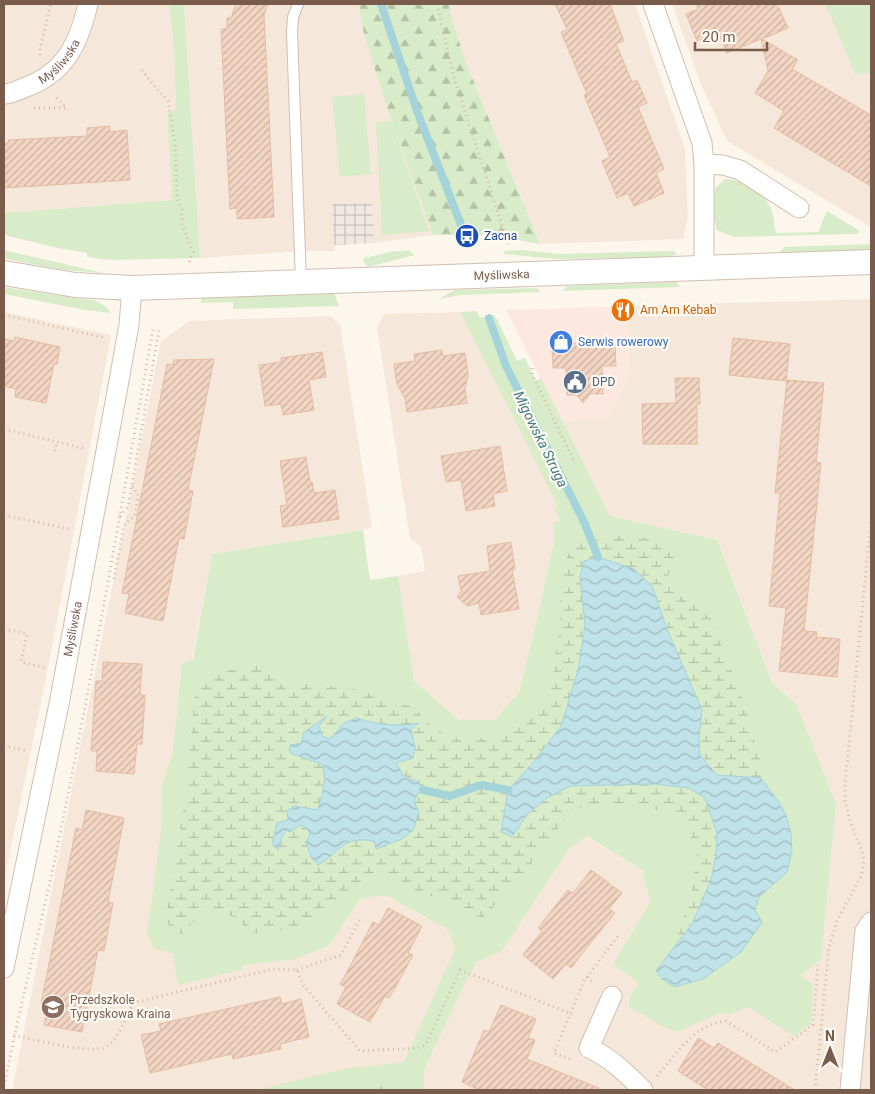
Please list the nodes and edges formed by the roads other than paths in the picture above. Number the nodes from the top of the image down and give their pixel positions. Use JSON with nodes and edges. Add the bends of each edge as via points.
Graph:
{"nodes":[{"id":1,"x":88,"y":4,"type":"edge"},
{"id":2,"x":298,"y":4,"type":"edge"},
{"id":3,"x":653,"y":4,"type":"edge"},
{"id":4,"x":4,"y":94,"type":"edge"},
{"id":5,"x":704,"y":164,"type":"junction"},
{"id":6,"x":799,"y":208,"type":"dead end"},
{"id":7,"x":871,"y":262,"type":"edge"},
{"id":8,"x":704,"y":267,"type":"junction"},
{"id":9,"x":4,"y":273,"type":"edge"},
{"id":10,"x":301,"y":282,"type":"junction"},
{"id":11,"x":132,"y":288,"type":"junction"},
{"id":12,"x":871,"y":922,"type":"edge"},
{"id":13,"x":4,"y":968,"type":"edge"},
{"id":14,"x":612,"y":996,"type":"dead end"},
{"id":15,"x":642,"y":1089,"type":"edge"},
{"id":16,"x":850,"y":1090,"type":"edge"}],
"edges":[{"from":1,"to":4,"type":"street","name":"Myśliwska","via":[[75,45],[58,68],[41,82]]},
{"from":2,"to":10,"type":"lane","via":[[292,32]]},
{"from":3,"to":5,"type":"street","via":[[702,143]]},
{"from":5,"to":6,"type":"street","via":[[740,170]]},
{"from":5,"to":8,"type":"street"},
{"from":7,"to":8,"type":"street","name":"Myśliwska"},
{"from":8,"to":10,"type":"street","name":"Myśliwska"},
{"from":9,"to":11,"type":"street","name":"Myśliwska","via":[[75,285]]},
{"from":10,"to":11,"type":"street","name":"Myśliwska"},
{"from":11,"to":13,"type":"street","name":"Myśliwska","via":[[90,542]]},
{"from":12,"to":16,"type":"street","via":[[865,931]]},
{"from":14,"to":15,"type":"street","via":[[589,1048],[605,1056]]}]}
